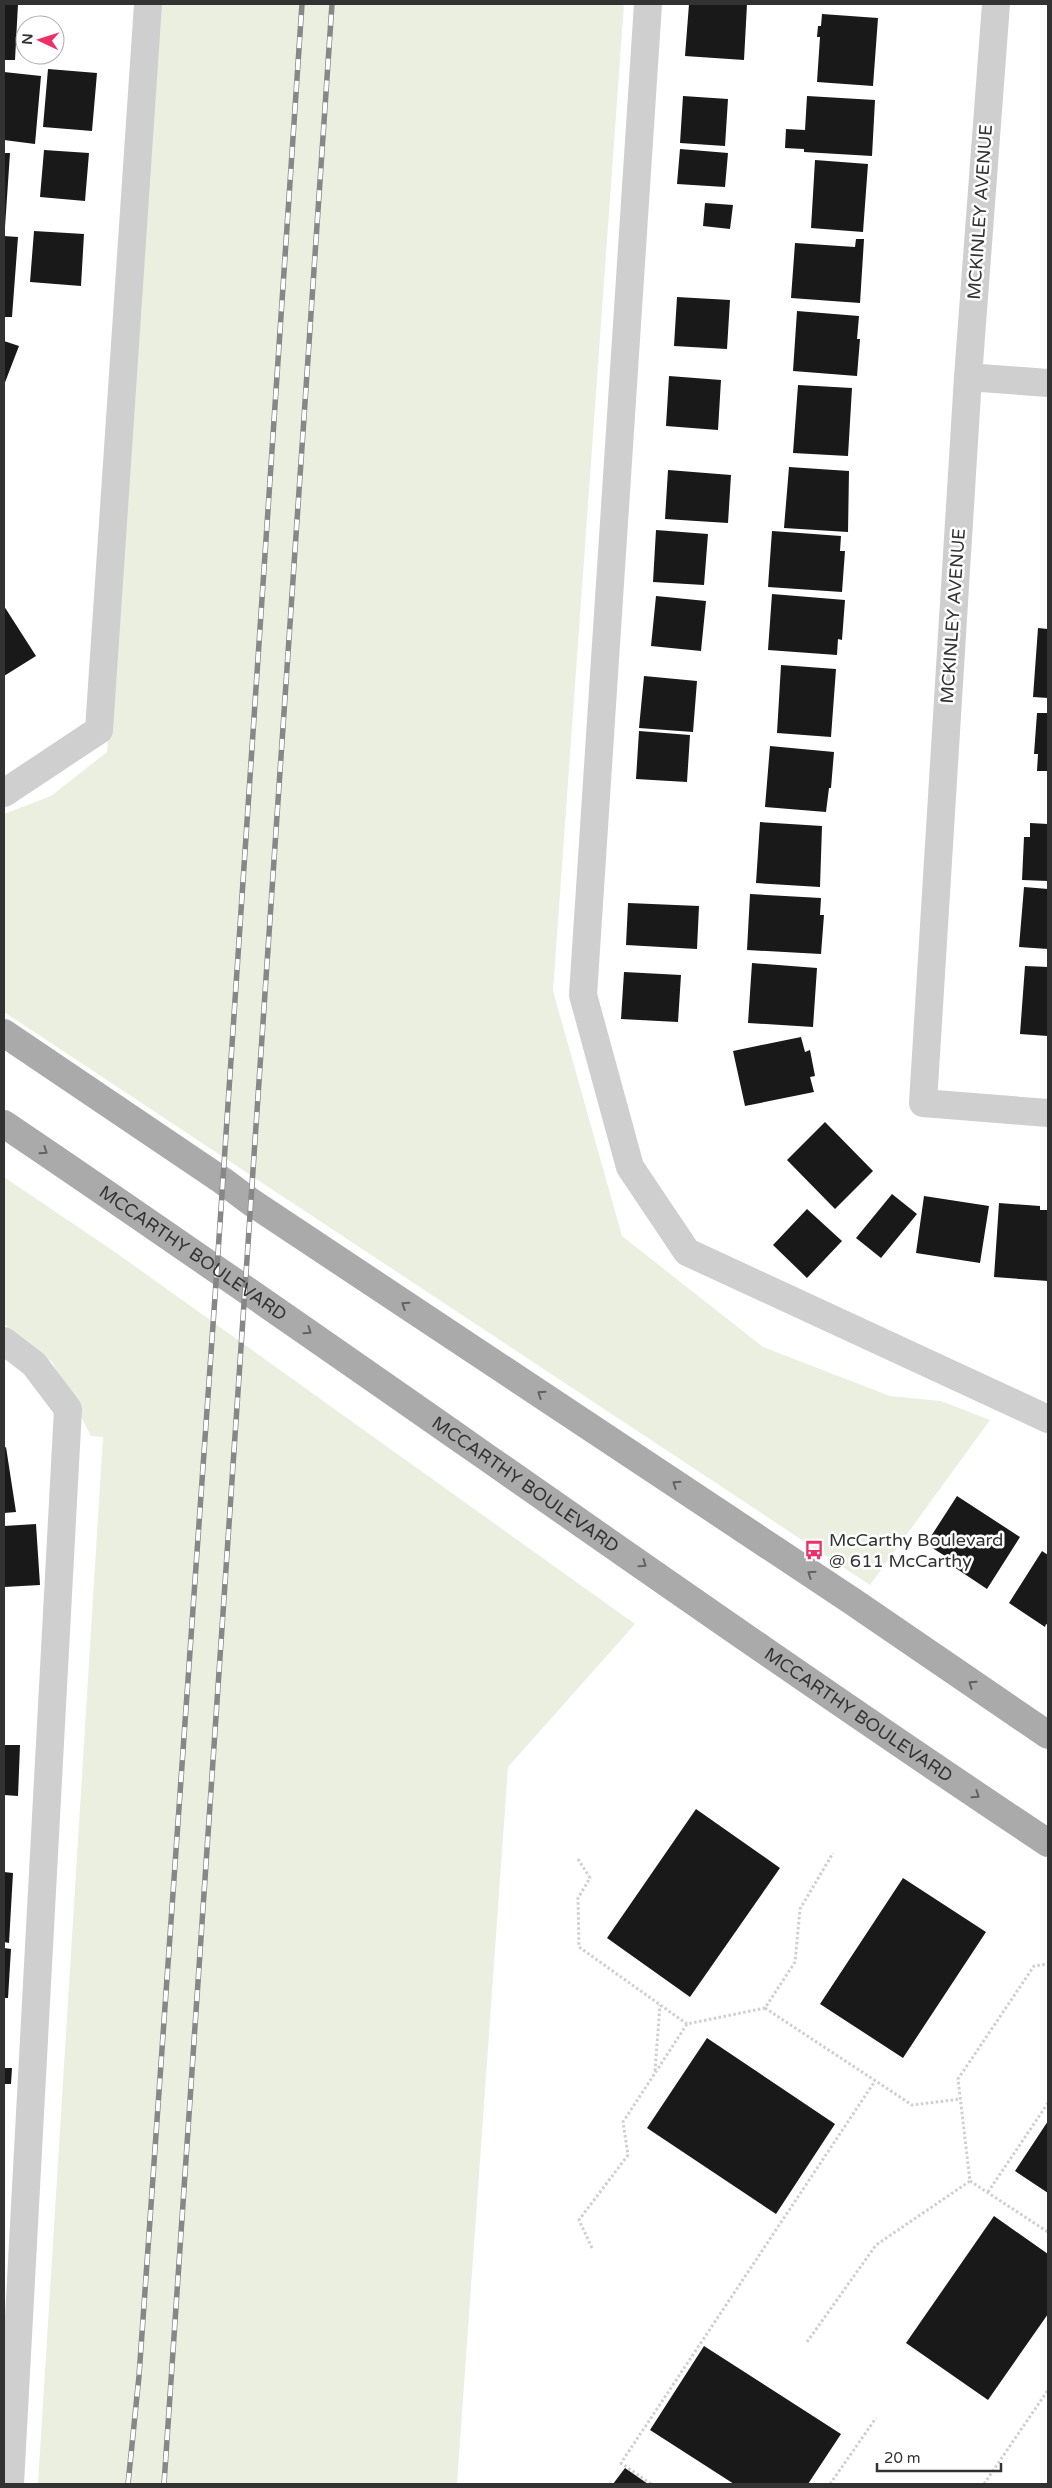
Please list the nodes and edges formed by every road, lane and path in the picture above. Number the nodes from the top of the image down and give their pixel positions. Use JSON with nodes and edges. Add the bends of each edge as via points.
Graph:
{"nodes":[{"id":1,"x":148,"y":4,"type":"edge"},
{"id":2,"x":648,"y":4,"type":"edge"},
{"id":3,"x":996,"y":4,"type":"edge"},
{"id":4,"x":968,"y":377,"type":"junction"},
{"id":5,"x":1048,"y":382,"type":"edge"},
{"id":6,"x":4,"y":793,"type":"edge"},
{"id":7,"x":4,"y":1033,"type":"edge"},
{"id":8,"x":1048,"y":1113,"type":"edge"},
{"id":9,"x":4,"y":1124,"type":"edge"},
{"id":10,"x":4,"y":1341,"type":"edge"},
{"id":11,"x":1048,"y":1418,"type":"edge"},
{"id":12,"x":1048,"y":1735,"type":"edge"},
{"id":13,"x":1048,"y":1843,"type":"edge"},
{"id":14,"x":833,"y":1853,"type":"dead end"},
{"id":15,"x":578,"y":1859,"type":"dead end"},
{"id":16,"x":1048,"y":1964,"type":"edge"},
{"id":17,"x":660,"y":2005,"type":"junction"},
{"id":18,"x":765,"y":2008,"type":"junction"},
{"id":19,"x":687,"y":2024,"type":"junction"},
{"id":20,"x":655,"y":2074,"type":"junction"},
{"id":21,"x":875,"y":2081,"type":"junction"},
{"id":22,"x":961,"y":2099,"type":"junction"},
{"id":23,"x":1048,"y":2103,"type":"edge"},
{"id":24,"x":970,"y":2180,"type":"junction"},
{"id":25,"x":988,"y":2192,"type":"junction"},
{"id":26,"x":1048,"y":2232,"type":"edge"},
{"id":27,"x":592,"y":2248,"type":"dead end"},
{"id":28,"x":807,"y":2342,"type":"dead end"},
{"id":29,"x":1048,"y":2390,"type":"edge"},
{"id":30,"x":876,"y":2418,"type":"dead end"},
{"id":31,"x":10,"y":2484,"type":"edge"},
{"id":32,"x":651,"y":2484,"type":"edge"},
{"id":33,"x":830,"y":2484,"type":"edge"},
{"id":34,"x":984,"y":2484,"type":"edge"}],
"edges":[{"from":1,"to":6,"type":"street","via":[[99,730]]},
{"from":2,"to":11,"type":"street","via":[[583,995],[630,1167],[687,1252]]},
{"from":3,"to":4,"type":"street","name":"MCKINLEY AVENUE"},
{"from":4,"to":5,"type":"street"},
{"from":4,"to":8,"type":"street","name":"MCKINLEY AVENUE","via":[[923,1103]]},
{"from":12,"to":7,"type":"main road","one_way":true},
{"from":9,"to":13,"type":"main road","name":"MCCARTHY BOULEVARD","one_way":true},
{"from":10,"to":31,"type":"street","via":[[34,1364],[68,1409]]},
{"from":14,"to":18,"type":"path","via":[[800,1909],[795,1962]]},
{"from":15,"to":17,"type":"path","via":[[590,1878],[578,1898],[579,1947]]},
{"from":16,"to":22,"type":"path","via":[[1034,1966],[958,2079]]},
{"from":17,"to":19,"type":"path"},
{"from":17,"to":20,"type":"path"},
{"from":18,"to":19,"type":"path"},
{"from":18,"to":21,"type":"path"},
{"from":19,"to":20,"type":"path"},
{"from":20,"to":27,"type":"path","via":[[623,2122],[628,2155],[579,2220]]},
{"from":21,"to":22,"type":"path","via":[[912,2106]]},
{"from":21,"to":32,"type":"path","via":[[622,2464]]},
{"from":22,"to":24,"type":"path"},
{"from":23,"to":25,"type":"path"},
{"from":24,"to":25,"type":"path"},
{"from":24,"to":28,"type":"path","via":[[876,2245]]},
{"from":25,"to":26,"type":"path"},
{"from":29,"to":34,"type":"path"},
{"from":30,"to":33,"type":"path"}]}
